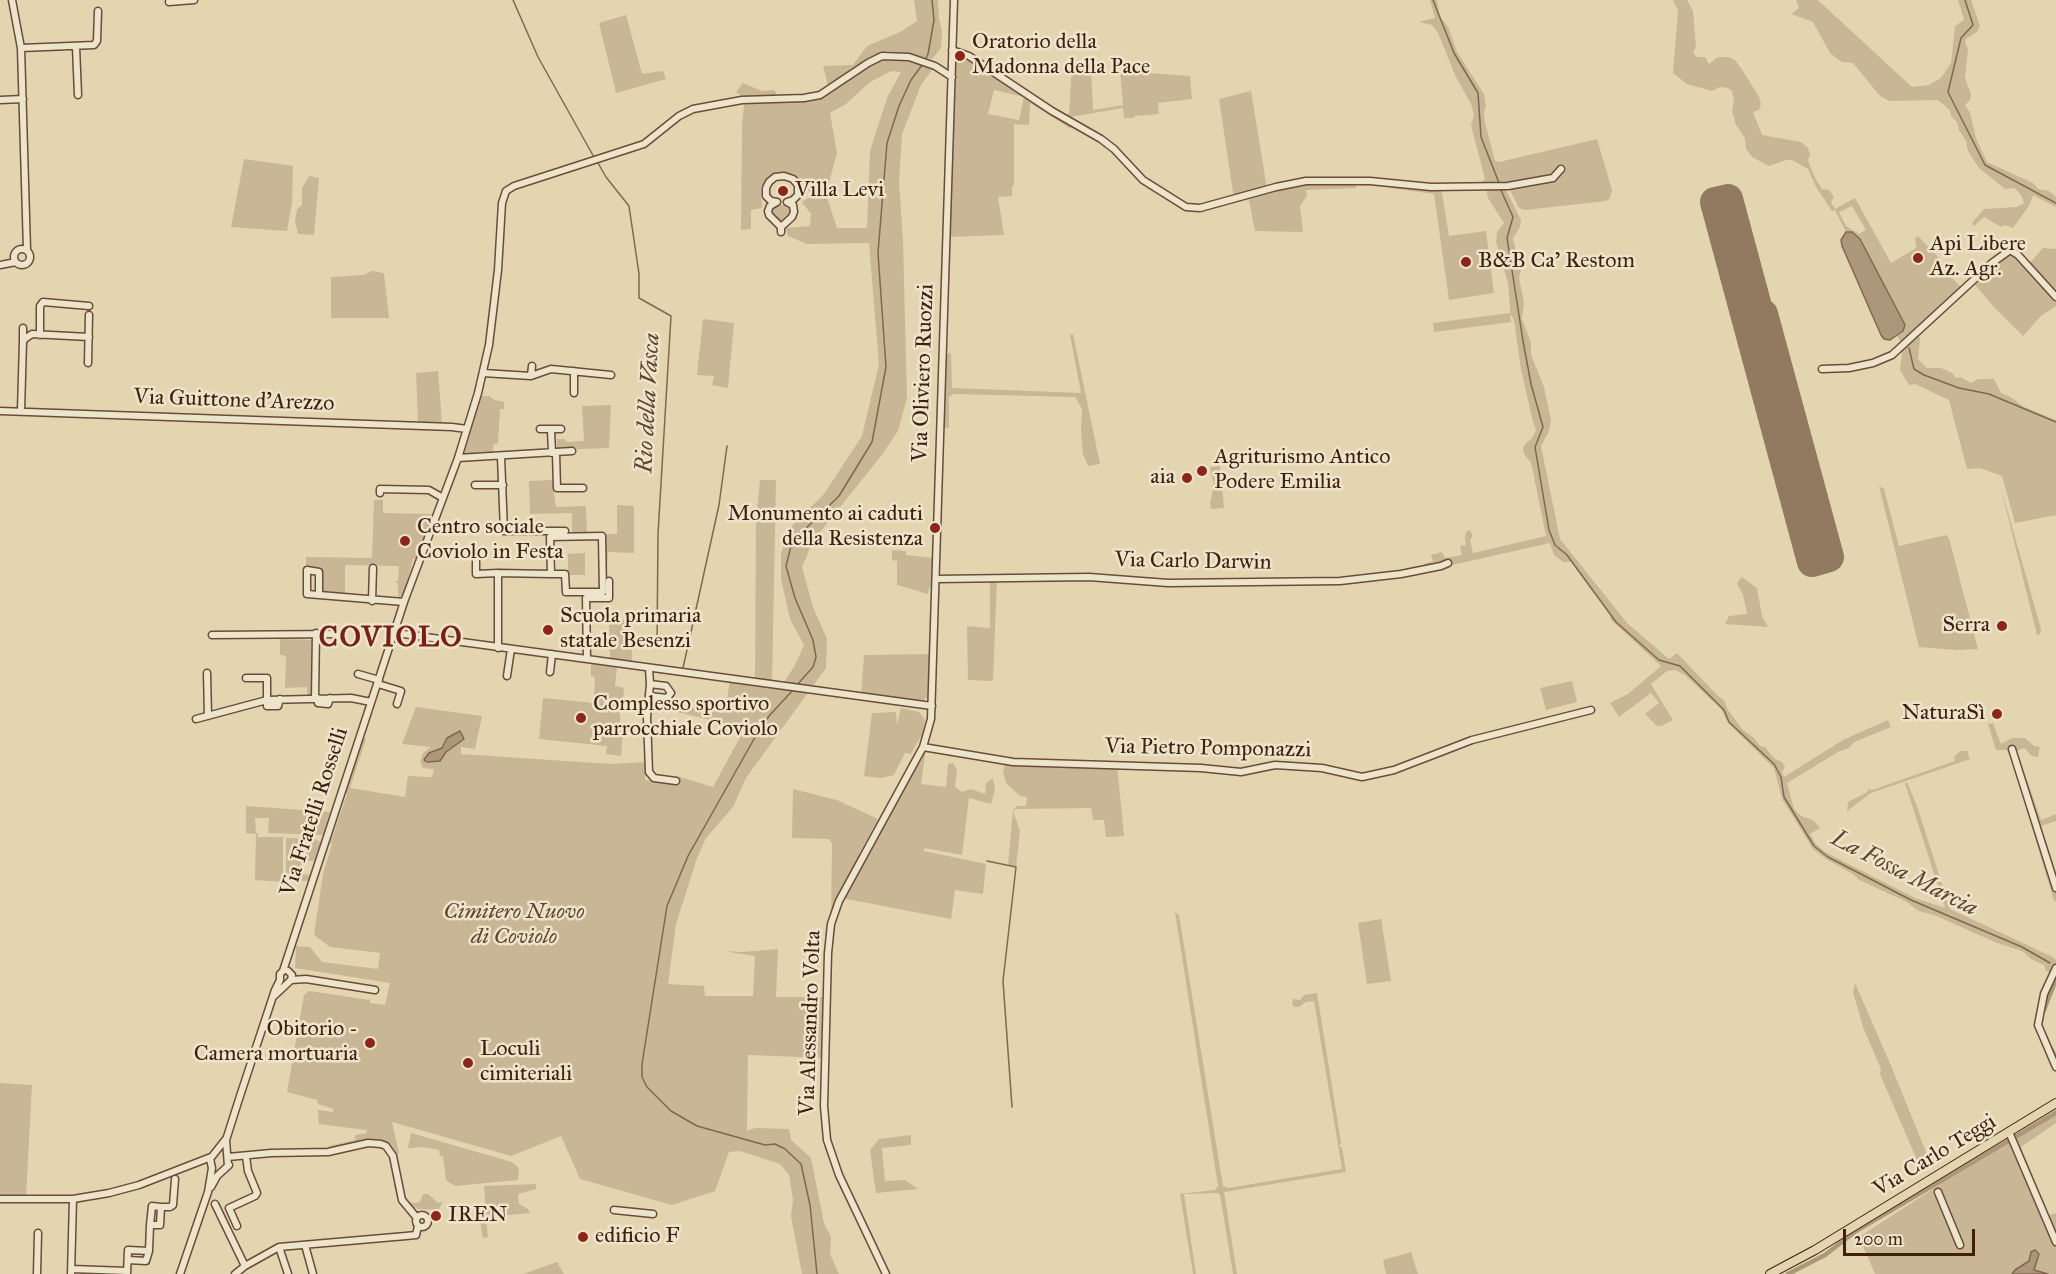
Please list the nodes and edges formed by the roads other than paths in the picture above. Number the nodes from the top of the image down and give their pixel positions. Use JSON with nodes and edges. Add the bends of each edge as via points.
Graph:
{"nodes":[{"id":1,"x":12,"y":0,"type":"edge"},
{"id":2,"x":194,"y":0,"type":"edge"},
{"id":3,"x":954,"y":0,"type":"edge"},
{"id":4,"x":169,"y":2,"type":"dead end"},
{"id":5,"x":98,"y":11,"type":"dead end"},
{"id":6,"x":76,"y":47,"type":"junction"},
{"id":7,"x":21,"y":48,"type":"junction"},
{"id":8,"x":952,"y":50,"type":"junction"},
{"id":9,"x":952,"y":63,"type":"junction"},
{"id":10,"x":935,"y":66,"type":"junction"},
{"id":11,"x":952,"y":77,"type":"junction"},
{"id":12,"x":78,"y":95,"type":"dead end"},
{"id":13,"x":23,"y":99,"type":"junction"},
{"id":14,"x":0,"y":100,"type":"edge"},
{"id":15,"x":1562,"y":169,"type":"dead end"},
{"id":16,"x":777,"y":202,"type":"junction"},
{"id":17,"x":787,"y":202,"type":"junction"},
{"id":18,"x":24,"y":250,"type":"junction"},
{"id":19,"x":15,"y":260,"type":"junction"},
{"id":20,"x":0,"y":264,"type":"edge"},
{"id":21,"x":2056,"y":297,"type":"edge"},
{"id":22,"x":89,"y":306,"type":"dead end"},
{"id":23,"x":89,"y":315,"type":"dead end"},
{"id":24,"x":23,"y":328,"type":"dead end"},
{"id":25,"x":39,"y":335,"type":"junction"},
{"id":26,"x":88,"y":337,"type":"junction"},
{"id":27,"x":23,"y":341,"type":"junction"},
{"id":28,"x":88,"y":363,"type":"dead end"},
{"id":29,"x":532,"y":366,"type":"dead end"},
{"id":30,"x":1822,"y":369,"type":"dead end"},
{"id":31,"x":574,"y":372,"type":"junction"},
{"id":32,"x":483,"y":373,"type":"junction"},
{"id":33,"x":611,"y":375,"type":"dead end"},
{"id":34,"x":531,"y":376,"type":"junction"},
{"id":35,"x":574,"y":393,"type":"dead end"},
{"id":36,"x":0,"y":411,"type":"edge"},
{"id":37,"x":21,"y":411,"type":"junction"},
{"id":38,"x":466,"y":429,"type":"junction"},
{"id":39,"x":540,"y":429,"type":"dead end"},
{"id":40,"x":561,"y":429,"type":"dead end"},
{"id":41,"x":551,"y":430,"type":"junction"},
{"id":42,"x":572,"y":451,"type":"dead end"},
{"id":43,"x":554,"y":453,"type":"junction"},
{"id":44,"x":501,"y":457,"type":"junction"},
{"id":45,"x":458,"y":458,"type":"junction"},
{"id":46,"x":475,"y":485,"type":"dead end"},
{"id":47,"x":503,"y":485,"type":"junction"},
{"id":48,"x":583,"y":488,"type":"dead end"},
{"id":49,"x":380,"y":493,"type":"dead end"},
{"id":50,"x":443,"y":498,"type":"junction"},
{"id":51,"x":565,"y":531,"type":"dead end"},
{"id":52,"x":476,"y":554,"type":"dead end"},
{"id":53,"x":1448,"y":563,"type":"dead end"},
{"id":54,"x":373,"y":568,"type":"dead end"},
{"id":55,"x":498,"y":573,"type":"junction"},
{"id":56,"x":551,"y":574,"type":"junction"},
{"id":57,"x":936,"y":579,"type":"junction"},
{"id":58,"x":609,"y":581,"type":"dead end"},
{"id":59,"x":319,"y":595,"type":"dead end"},
{"id":60,"x":372,"y":601,"type":"junction"},
{"id":61,"x":404,"y":602,"type":"junction"},
{"id":62,"x":316,"y":633,"type":"junction"},
{"id":63,"x":396,"y":633,"type":"junction"},
{"id":64,"x":212,"y":634,"type":"dead end"},
{"id":65,"x":339,"y":634,"type":"dead end"},
{"id":66,"x":498,"y":648,"type":"junction"},
{"id":67,"x":511,"y":649,"type":"junction"},
{"id":68,"x":552,"y":654,"type":"junction"},
{"id":69,"x":587,"y":659,"type":"junction"},
{"id":70,"x":649,"y":668,"type":"junction"},
{"id":71,"x":550,"y":672,"type":"dead end"},
{"id":72,"x":207,"y":673,"type":"dead end"},
{"id":73,"x":358,"y":674,"type":"dead end"},
{"id":74,"x":507,"y":676,"type":"dead end"},
{"id":75,"x":246,"y":678,"type":"dead end"},
{"id":76,"x":378,"y":682,"type":"junction"},
{"id":77,"x":650,"y":684,"type":"junction"},
{"id":78,"x":649,"y":696,"type":"junction"},
{"id":79,"x":316,"y":698,"type":"junction"},
{"id":80,"x":267,"y":700,"type":"junction"},
{"id":81,"x":371,"y":702,"type":"junction"},
{"id":82,"x":397,"y":704,"type":"dead end"},
{"id":83,"x":932,"y":706,"type":"junction"},
{"id":84,"x":1591,"y":710,"type":"dead end"},
{"id":85,"x":208,"y":716,"type":"junction"},
{"id":86,"x":196,"y":719,"type":"dead end"},
{"id":87,"x":923,"y":747,"type":"junction"},
{"id":88,"x":2012,"y":749,"type":"dead end"},
{"id":89,"x":676,"y":781,"type":"dead end"},
{"id":90,"x":2056,"y":888,"type":"edge"},
{"id":91,"x":2056,"y":968,"type":"edge"},
{"id":92,"x":286,"y":976,"type":"junction"},
{"id":93,"x":375,"y":990,"type":"dead end"},
{"id":94,"x":2056,"y":1067,"type":"edge"},
{"id":95,"x":2056,"y":1103,"type":"edge"},
{"id":96,"x":2009,"y":1134,"type":"junction"},
{"id":97,"x":226,"y":1140,"type":"junction"},
{"id":98,"x":226,"y":1156,"type":"junction"},
{"id":99,"x":244,"y":1156,"type":"junction"},
{"id":100,"x":212,"y":1161,"type":"junction"},
{"id":101,"x":228,"y":1167,"type":"junction"},
{"id":102,"x":222,"y":1172,"type":"junction"},
{"id":103,"x":175,"y":1179,"type":"dead end"},
{"id":104,"x":208,"y":1192,"type":"junction"},
{"id":105,"x":1938,"y":1192,"type":"dead end"},
{"id":106,"x":89,"y":1196,"type":"junction"},
{"id":107,"x":0,"y":1199,"type":"edge"},
{"id":108,"x":59,"y":1199,"type":"junction"},
{"id":109,"x":73,"y":1199,"type":"junction"},
{"id":110,"x":215,"y":1204,"type":"dead end"},
{"id":111,"x":614,"y":1210,"type":"dead end"},
{"id":112,"x":653,"y":1214,"type":"dead end"},
{"id":113,"x":417,"y":1218,"type":"junction"},
{"id":114,"x":237,"y":1226,"type":"dead end"},
{"id":115,"x":418,"y":1226,"type":"junction"},
{"id":116,"x":38,"y":1233,"type":"dead end"},
{"id":117,"x":2056,"y":1242,"type":"edge"},
{"id":118,"x":305,"y":1245,"type":"junction"},
{"id":119,"x":1960,"y":1245,"type":"dead end"},
{"id":120,"x":279,"y":1247,"type":"junction"},
{"id":121,"x":245,"y":1266,"type":"junction"},
{"id":122,"x":71,"y":1272,"type":"edge"},
{"id":123,"x":127,"y":1273,"type":"edge"},
{"id":124,"x":37,"y":1274,"type":"edge"},
{"id":125,"x":180,"y":1274,"type":"edge"},
{"id":126,"x":235,"y":1274,"type":"edge"},
{"id":127,"x":288,"y":1274,"type":"edge"},
{"id":128,"x":313,"y":1274,"type":"edge"},
{"id":129,"x":886,"y":1274,"type":"edge"},
{"id":130,"x":1770,"y":1274,"type":"edge"}],
"edges":[{"from":1,"to":7,"type":"street"},
{"from":2,"to":4,"type":"street"},
{"from":3,"to":8,"type":"street","name":"Via Oliviero Ruozzi"},
{"from":5,"to":6,"type":"street","via":[[96,43]]},
{"from":6,"to":7,"type":"street"},
{"from":6,"to":12,"type":"street"},
{"from":7,"to":13,"type":"street"},
{"from":8,"to":9,"type":"street","name":"Via Oliviero Ruozzi"},
{"from":8,"to":15,"type":"street","via":[[969,56],[1108,144],[1143,180],[1186,207],[1200,208],[1306,181],[1508,186],[1553,178]]},
{"from":9,"to":10,"type":"street","name":"Via Fratelli Rosselli"},
{"from":9,"to":11,"type":"street","name":"Via Oliviero Ruozzi"},
{"from":10,"to":11,"type":"street","name":"Via Fratelli Rosselli"},
{"from":10,"to":32,"type":"street","name":"Via Fratelli Rosselli","via":[[890,55],[812,98],[742,100],[693,109],[644,144],[514,186],[504,196],[493,316]]},
{"from":11,"to":57,"type":"street","name":"Via Oliviero Ruozzi"},
{"from":13,"to":14,"type":"street"},
{"from":13,"to":18,"type":"street"},
{"from":16,"to":17,"type":"street"},
{"from":16,"to":17,"type":"street","via":[[768,211],[781,230],[794,212]]},
{"from":16,"to":17,"type":"street","via":[[766,196],[766,188],[775,177],[784,176],[798,185],[798,195]]},
{"from":18,"to":19,"type":"street","via":[[16,251]]},
{"from":18,"to":19,"type":"street","via":[[30,258],[28,262],[23,265]]},
{"from":19,"to":20,"type":"street"},
{"from":21,"to":30,"type":"street","via":[[2010,250],[1892,355],[1849,368]]},
{"from":22,"to":25,"type":"street","via":[[43,302]]},
{"from":23,"to":26,"type":"street"},
{"from":24,"to":27,"type":"street"},
{"from":25,"to":26,"type":"street"},
{"from":25,"to":27,"type":"street","via":[[33,334]]},
{"from":26,"to":28,"type":"street"},
{"from":27,"to":37,"type":"street"},
{"from":29,"to":34,"type":"street"},
{"from":31,"to":33,"type":"street"},
{"from":31,"to":34,"type":"street","via":[[551,369]]},
{"from":31,"to":35,"type":"street"},
{"from":32,"to":34,"type":"street"},
{"from":32,"to":38,"type":"street","name":"Via Fratelli Rosselli"},
{"from":36,"to":37,"type":"street","name":"Via Guittone d'Arezzo"},
{"from":37,"to":38,"type":"street","name":"Via Guittone d'Arezzo"},
{"from":38,"to":45,"type":"street","name":"Via Fratelli Rosselli"},
{"from":39,"to":41,"type":"street"},
{"from":40,"to":41,"type":"street"},
{"from":41,"to":43,"type":"street"},
{"from":42,"to":43,"type":"street"},
{"from":43,"to":44,"type":"street"},
{"from":43,"to":48,"type":"street","via":[[557,488]]},
{"from":44,"to":45,"type":"street"},
{"from":44,"to":47,"type":"street"},
{"from":45,"to":50,"type":"street","name":"Via Fratelli Rosselli"},
{"from":46,"to":47,"type":"street"},
{"from":47,"to":51,"type":"street","via":[[504,531]]},
{"from":49,"to":50,"type":"street","via":[[380,489],[427,490]]},
{"from":50,"to":61,"type":"street","name":"Via Fratelli Rosselli"},
{"from":52,"to":55,"type":"street","via":[[476,574]]},
{"from":53,"to":57,"type":"street","name":"Via Carlo Darwin","via":[[1340,582],[1168,583],[1089,577]]},
{"from":54,"to":60,"type":"street"},
{"from":55,"to":56,"type":"street"},
{"from":55,"to":66,"type":"street"},
{"from":56,"to":56,"type":"street","via":[[565,574],[566,592],[603,592],[602,536],[550,537]]},
{"from":57,"to":83,"type":"street","name":"Via Oliviero Ruozzi"},
{"from":58,"to":69,"type":"street","via":[[609,598],[586,598]]},
{"from":59,"to":60,"type":"street"},
{"from":60,"to":61,"type":"street"},
{"from":61,"to":63,"type":"street","name":"Via Fratelli Rosselli"},
{"from":62,"to":64,"type":"street"},
{"from":62,"to":65,"type":"street"},
{"from":62,"to":79,"type":"street"},
{"from":63,"to":66,"type":"street"},
{"from":63,"to":76,"type":"street","name":"Via Fratelli Rosselli"},
{"from":66,"to":67,"type":"street"},
{"from":67,"to":68,"type":"street"},
{"from":67,"to":74,"type":"street"},
{"from":68,"to":69,"type":"street"},
{"from":68,"to":71,"type":"street"},
{"from":69,"to":70,"type":"street"},
{"from":70,"to":77,"type":"street"},
{"from":70,"to":83,"type":"street"},
{"from":72,"to":85,"type":"street"},
{"from":73,"to":76,"type":"street"},
{"from":75,"to":80,"type":"street","via":[[267,678]]},
{"from":76,"to":81,"type":"street","name":"Via Fratelli Rosselli"},
{"from":76,"to":82,"type":"street","via":[[401,691]]},
{"from":77,"to":78,"type":"street"},
{"from":77,"to":78,"type":"street","via":[[668,687],[671,693],[667,698]]},
{"from":78,"to":89,"type":"street","via":[[646,717],[650,774]]},
{"from":79,"to":80,"type":"street"},
{"from":79,"to":81,"type":"street"},
{"from":80,"to":85,"type":"street"},
{"from":81,"to":92,"type":"street","name":"Via Fratelli Rosselli","via":[[289,951]]},
{"from":83,"to":87,"type":"street","name":"Via Oliviero Ruozzi"},
{"from":84,"to":87,"type":"street","name":"Via Pietro Pomponazzi","via":[[1472,740],[1394,770],[1362,777],[1322,768],[1275,765],[1241,772],[1012,762]]},
{"from":85,"to":86,"type":"street"},
{"from":87,"to":129,"type":"street","name":"Via Alessandro Volta","via":[[840,898],[831,924],[828,953],[824,1106],[827,1140]]},
{"from":88,"to":90,"type":"street"},
{"from":91,"to":94,"type":"street","via":[[2044,994],[2038,1025]]},
{"from":92,"to":93,"type":"street"},
{"from":92,"to":97,"type":"street","via":[[274,996]]},
{"from":95,"to":96,"type":"main road","name":"Via Carlo Teggi"},
{"from":96,"to":117,"type":"street"},
{"from":96,"to":130,"type":"main road","name":"Via Carlo Teggi"},
{"from":97,"to":98,"type":"street"},
{"from":97,"to":100,"type":"street"},
{"from":98,"to":99,"type":"street"},
{"from":98,"to":100,"type":"street"},
{"from":98,"to":101,"type":"street"},
{"from":99,"to":101,"type":"street"},
{"from":99,"to":113,"type":"street","via":[[328,1152],[381,1144],[394,1157],[403,1203]]},
{"from":99,"to":114,"type":"street","via":[[257,1193],[229,1208]]},
{"from":100,"to":102,"type":"street"},
{"from":100,"to":104,"type":"street"},
{"from":100,"to":106,"type":"street","via":[[200,1161],[139,1185]]},
{"from":101,"to":102,"type":"street"},
{"from":102,"to":104,"type":"street"},
{"from":103,"to":123,"type":"street","via":[[173,1205],[152,1206],[149,1251],[128,1250]]},
{"from":104,"to":125,"type":"street"},
{"from":105,"to":119,"type":"street"},
{"from":106,"to":108,"type":"street"},
{"from":106,"to":109,"type":"street"},
{"from":107,"to":108,"type":"street"},
{"from":108,"to":109,"type":"street"},
{"from":109,"to":122,"type":"street"},
{"from":110,"to":121,"type":"street"},
{"from":111,"to":112,"type":"street"},
{"from":113,"to":115,"type":"street"},
{"from":113,"to":115,"type":"street","via":[[423,1216],[427,1220],[425,1226]]},
{"from":115,"to":118,"type":"street","via":[[416,1235]]},
{"from":116,"to":124,"type":"street"},
{"from":118,"to":120,"type":"street"},
{"from":118,"to":128,"type":"street"},
{"from":120,"to":121,"type":"street"},
{"from":120,"to":127,"type":"street"},
{"from":121,"to":126,"type":"street"},
{"from":122,"to":123,"type":"street"}]}
